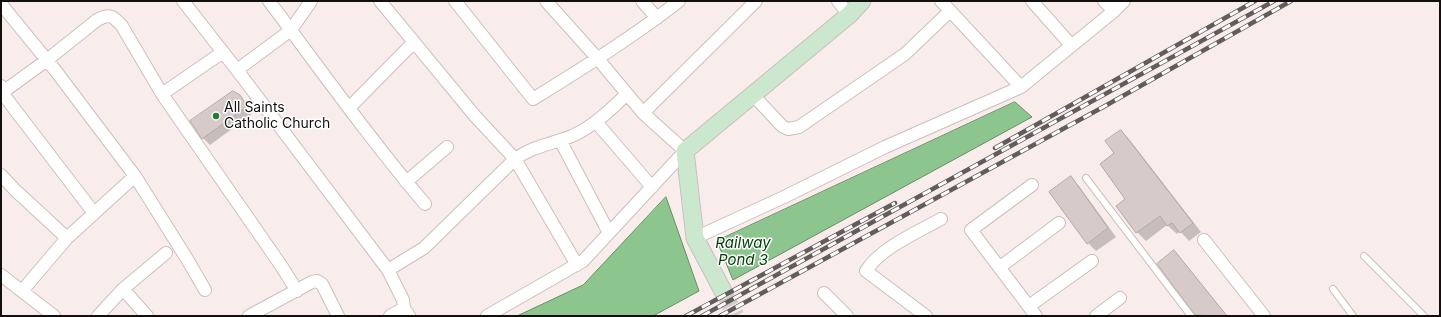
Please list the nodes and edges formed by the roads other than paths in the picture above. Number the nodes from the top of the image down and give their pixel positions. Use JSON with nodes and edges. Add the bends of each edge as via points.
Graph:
{"nodes":[{"id":1,"x":183,"y":1,"type":"edge"},
{"id":2,"x":269,"y":1,"type":"edge"},
{"id":3,"x":311,"y":1,"type":"edge"},
{"id":4,"x":380,"y":1,"type":"edge"},
{"id":5,"x":455,"y":1,"type":"edge"},
{"id":6,"x":546,"y":1,"type":"edge"},
{"id":7,"x":642,"y":1,"type":"edge"},
{"id":8,"x":679,"y":1,"type":"edge"},
{"id":9,"x":756,"y":1,"type":"edge"},
{"id":10,"x":838,"y":1,"type":"edge"},
{"id":11,"x":862,"y":1,"type":"edge"},
{"id":12,"x":940,"y":1,"type":"edge"},
{"id":13,"x":1032,"y":1,"type":"edge"},
{"id":14,"x":1104,"y":1,"type":"edge"},
{"id":15,"x":1124,"y":1,"type":"edge"},
{"id":16,"x":1,"y":4,"type":"edge"},
{"id":17,"x":1114,"y":11,"type":"junction"},
{"id":18,"x":949,"y":12,"type":"junction"},
{"id":19,"x":850,"y":15,"type":"junction"},
{"id":20,"x":657,"y":18,"type":"junction"},
{"id":21,"x":291,"y":30,"type":"junction"},
{"id":22,"x":414,"y":42,"type":"junction"},
{"id":23,"x":1072,"y":45,"type":"junction"},
{"id":24,"x":223,"y":52,"type":"junction"},
{"id":25,"x":598,"y":59,"type":"junction"},
{"id":26,"x":47,"y":60,"type":"junction"},
{"id":27,"x":238,"y":70,"type":"junction"},
{"id":28,"x":1021,"y":86,"type":"junction"},
{"id":29,"x":2,"y":89,"type":"edge"},
{"id":30,"x":162,"y":94,"type":"junction"},
{"id":31,"x":627,"y":94,"type":"junction"},
{"id":32,"x":753,"y":95,"type":"junction"},
{"id":33,"x":349,"y":108,"type":"junction"},
{"id":34,"x":643,"y":113,"type":"junction"},
{"id":35,"x":596,"y":122,"type":"junction"},
{"id":36,"x":560,"y":140,"type":"junction"},
{"id":37,"x":447,"y":147,"type":"dead end"},
{"id":38,"x":685,"y":151,"type":"junction"},
{"id":39,"x":515,"y":159,"type":"junction"},
{"id":40,"x":1,"y":175,"type":"edge"},
{"id":41,"x":135,"y":176,"type":"junction"},
{"id":42,"x":1086,"y":178,"type":"dead end"},
{"id":43,"x":406,"y":182,"type":"junction"},
{"id":44,"x":1032,"y":185,"type":"dead end"},
{"id":45,"x":652,"y":187,"type":"junction"},
{"id":46,"x":425,"y":204,"type":"dead end"},
{"id":47,"x":94,"y":213,"type":"junction"},
{"id":48,"x":941,"y":219,"type":"dead end"},
{"id":49,"x":1059,"y":223,"type":"dead end"},
{"id":50,"x":609,"y":233,"type":"junction"},
{"id":51,"x":67,"y":238,"type":"junction"},
{"id":52,"x":694,"y":238,"type":"junction"},
{"id":53,"x":1204,"y":240,"type":"dead end"},
{"id":54,"x":166,"y":253,"type":"dead end"},
{"id":55,"x":1364,"y":256,"type":"dead end"},
{"id":56,"x":1092,"y":261,"type":"dead end"},
{"id":57,"x":577,"y":265,"type":"junction"},
{"id":58,"x":1000,"y":267,"type":"junction"},
{"id":59,"x":388,"y":270,"type":"junction"},
{"id":60,"x":1,"y":275,"type":"edge"},
{"id":61,"x":1333,"y":289,"type":"dead end"},
{"id":62,"x":123,"y":290,"type":"junction"},
{"id":63,"x":205,"y":290,"type":"dead end"},
{"id":64,"x":297,"y":290,"type":"junction"},
{"id":65,"x":22,"y":291,"type":"junction"},
{"id":66,"x":723,"y":291,"type":"tunnel mouth"},
{"id":67,"x":824,"y":293,"type":"dead end"},
{"id":68,"x":1120,"y":298,"type":"dead end"},
{"id":69,"x":1029,"y":306,"type":"junction"},
{"id":70,"x":407,"y":312,"type":"edge"},
{"id":71,"x":54,"y":316,"type":"edge"},
{"id":72,"x":98,"y":316,"type":"edge"},
{"id":73,"x":147,"y":316,"type":"edge"},
{"id":74,"x":249,"y":316,"type":"edge"},
{"id":75,"x":338,"y":316,"type":"edge"},
{"id":76,"x":390,"y":316,"type":"edge"},
{"id":77,"x":487,"y":316,"type":"edge"},
{"id":78,"x":847,"y":316,"type":"edge"},
{"id":79,"x":926,"y":316,"type":"edge"},
{"id":80,"x":1036,"y":316,"type":"edge"},
{"id":81,"x":1096,"y":316,"type":"edge"},
{"id":82,"x":1191,"y":316,"type":"edge"},
{"id":83,"x":1264,"y":316,"type":"edge"},
{"id":84,"x":1353,"y":316,"type":"edge"},
{"id":85,"x":1424,"y":316,"type":"edge"}],
"edges":[{"from":1,"to":24,"type":"street"},
{"from":2,"to":21,"type":"street"},
{"from":3,"to":21,"type":"street"},
{"from":4,"to":22,"type":"street"},
{"from":5,"to":25,"type":"street","via":[[533,99]]},
{"from":6,"to":25,"type":"street"},
{"from":7,"to":20,"type":"street"},
{"from":8,"to":20,"type":"street"},
{"from":9,"to":34,"type":"street"},
{"from":10,"to":19,"type":"street"},
{"from":11,"to":19,"type":"street"},
{"from":12,"to":18,"type":"street"},
{"from":13,"to":23,"type":"street"},
{"from":14,"to":17,"type":"street"},
{"from":15,"to":17,"type":"street"},
{"from":16,"to":26,"type":"street"},
{"from":17,"to":23,"type":"street"},
{"from":18,"to":28,"type":"street"},
{"from":18,"to":32,"type":"street","via":[[905,54],[799,128],[788,129],[782,126]]},
{"from":19,"to":32,"type":"street"},
{"from":20,"to":25,"type":"street"},
{"from":21,"to":27,"type":"street"},
{"from":21,"to":33,"type":"street"},
{"from":22,"to":33,"type":"street"},
{"from":22,"to":39,"type":"street","via":[[475,116]]},
{"from":23,"to":28,"type":"street"},
{"from":24,"to":27,"type":"street"},
{"from":24,"to":30,"type":"street"},
{"from":25,"to":31,"type":"street"},
{"from":26,"to":29,"type":"street"},
{"from":26,"to":30,"type":"street","via":[[97,20],[111,16],[122,26]]},
{"from":26,"to":41,"type":"street"},
{"from":27,"to":59,"type":"street"},
{"from":28,"to":52,"type":"street","via":[[885,147]]},
{"from":29,"to":47,"type":"street","via":[[6,98]]},
{"from":30,"to":64,"type":"street"},
{"from":31,"to":34,"type":"street"},
{"from":31,"to":35,"type":"street"},
{"from":32,"to":38,"type":"street"},
{"from":33,"to":43,"type":"street"},
{"from":34,"to":38,"type":"street"},
{"from":35,"to":36,"type":"street"},
{"from":35,"to":45,"type":"street"},
{"from":36,"to":39,"type":"street","via":[[525,152]]},
{"from":36,"to":50,"type":"street"},
{"from":37,"to":43,"type":"street"},
{"from":38,"to":45,"type":"street"},
{"from":38,"to":52,"type":"street"},
{"from":39,"to":57,"type":"street"},
{"from":39,"to":59,"type":"street","via":[[424,248]]},
{"from":40,"to":51,"type":"street"},
{"from":41,"to":47,"type":"street"},
{"from":41,"to":63,"type":"street"},
{"from":42,"to":82,"type":"lane"},
{"from":43,"to":46,"type":"street"},
{"from":44,"to":58,"type":"street","via":[[971,230]]},
{"from":45,"to":50,"type":"street"},
{"from":47,"to":51,"type":"street"},
{"from":48,"to":79,"type":"street","via":[[887,249],[873,260],[866,271]]},
{"from":49,"to":58,"type":"street"},
{"from":50,"to":57,"type":"street"},
{"from":51,"to":65,"type":"street"},
{"from":52,"to":66,"type":"street"},
{"from":53,"to":83,"type":"street"},
{"from":54,"to":62,"type":"street"},
{"from":55,"to":85,"type":"lane"},
{"from":56,"to":69,"type":"street"},
{"from":57,"to":77,"type":"street"},
{"from":58,"to":69,"type":"street"},
{"from":59,"to":70,"type":"street"},
{"from":60,"to":65,"type":"street"},
{"from":61,"to":84,"type":"lane"},
{"from":62,"to":72,"type":"street"},
{"from":62,"to":73,"type":"street"},
{"from":64,"to":74,"type":"street"},
{"from":64,"to":75,"type":"street","via":[[312,282],[320,282]]},
{"from":65,"to":71,"type":"street"},
{"from":67,"to":78,"type":"street"},
{"from":68,"to":81,"type":"street"},
{"from":69,"to":80,"type":"street"},
{"from":70,"to":76,"type":"street"}]}
